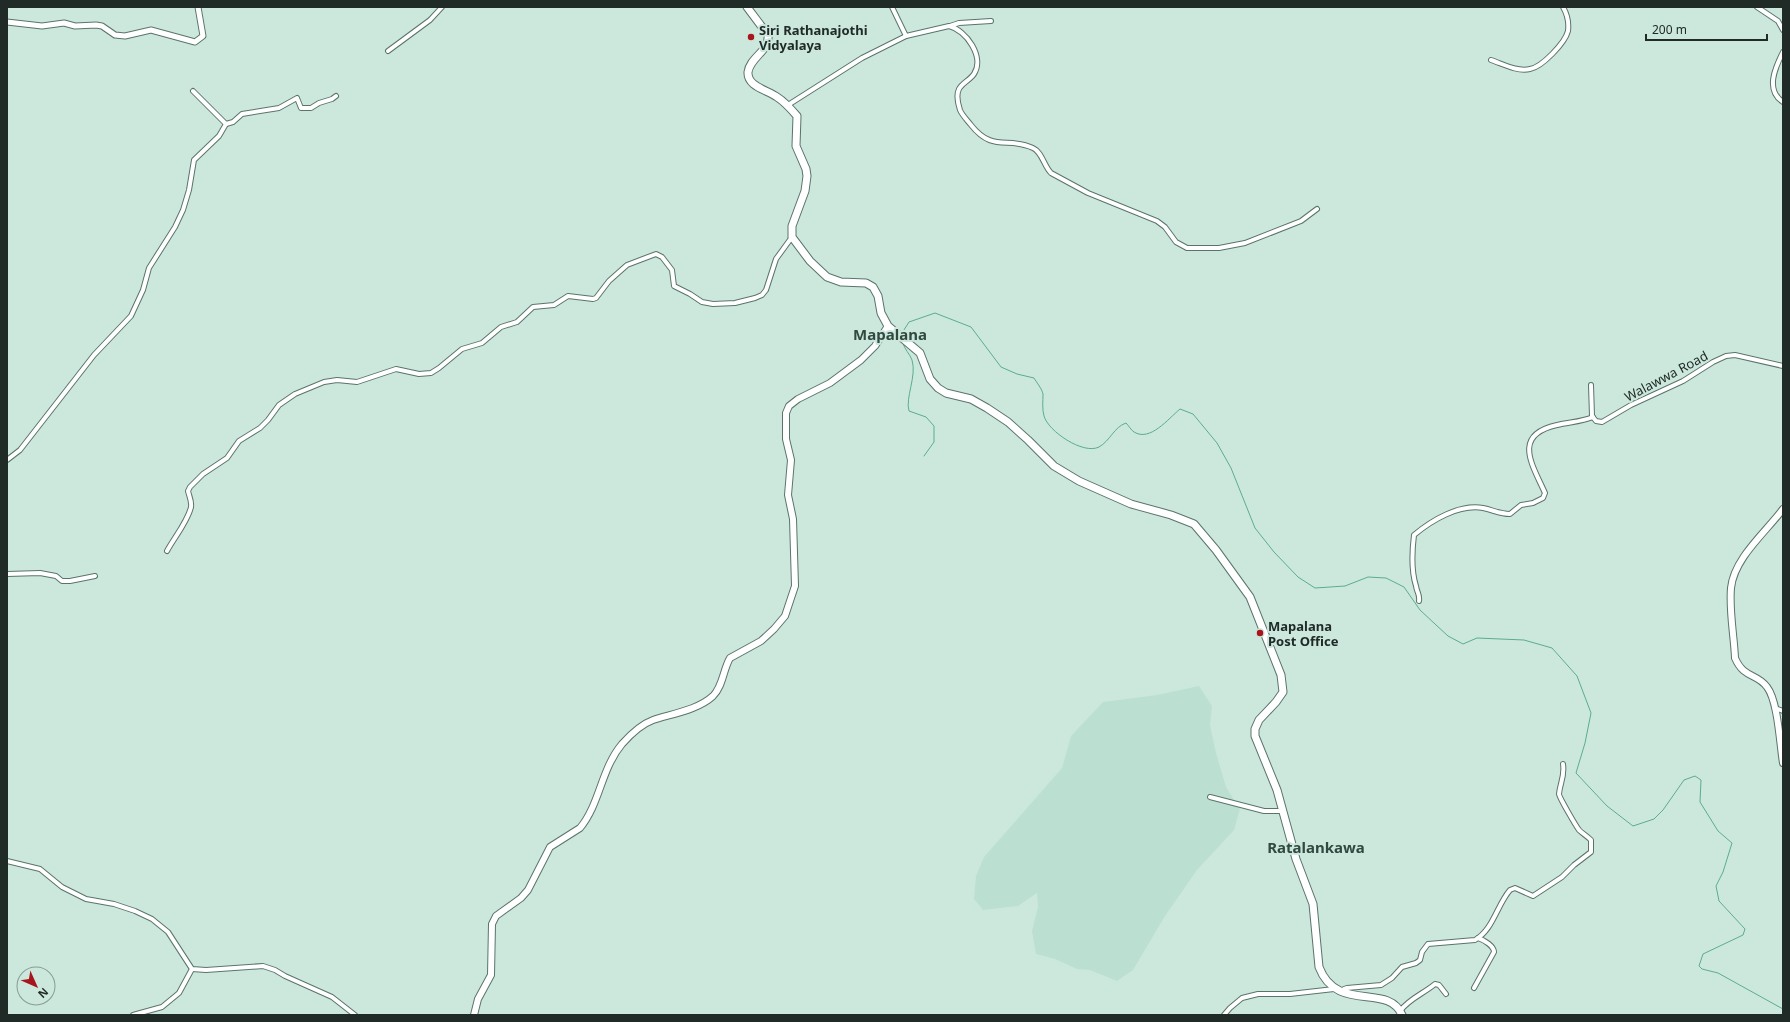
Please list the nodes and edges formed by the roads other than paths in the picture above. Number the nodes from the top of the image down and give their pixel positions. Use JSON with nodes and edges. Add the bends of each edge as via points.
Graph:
{"nodes":[{"id":1,"x":198,"y":7,"type":"edge"},
{"id":2,"x":442,"y":7,"type":"edge"},
{"id":3,"x":747,"y":7,"type":"edge"},
{"id":4,"x":892,"y":7,"type":"edge"},
{"id":5,"x":1563,"y":7,"type":"edge"},
{"id":6,"x":1756,"y":7,"type":"edge"},
{"id":7,"x":991,"y":21,"type":"dead end"},
{"id":8,"x":7,"y":22,"type":"edge"},
{"id":9,"x":949,"y":26,"type":"junction"},
{"id":10,"x":1783,"y":30,"type":"edge"},
{"id":11,"x":906,"y":36,"type":"junction"},
{"id":12,"x":388,"y":50,"type":"dead end"},
{"id":13,"x":1783,"y":52,"type":"edge"},
{"id":14,"x":1491,"y":60,"type":"dead end"},
{"id":15,"x":193,"y":91,"type":"dead end"},
{"id":16,"x":336,"y":96,"type":"dead end"},
{"id":17,"x":1783,"y":102,"type":"edge"},
{"id":18,"x":788,"y":105,"type":"junction"},
{"id":19,"x":226,"y":124,"type":"junction"},
{"id":20,"x":1317,"y":209,"type":"dead end"},
{"id":21,"x":792,"y":237,"type":"junction"},
{"id":22,"x":888,"y":326,"type":"junction"},
{"id":23,"x":1783,"y":366,"type":"edge"},
{"id":24,"x":1591,"y":385,"type":"dead end"},
{"id":25,"x":1594,"y":417,"type":"junction"},
{"id":26,"x":7,"y":460,"type":"edge"},
{"id":27,"x":1783,"y":509,"type":"edge"},
{"id":28,"x":167,"y":551,"type":"dead end"},
{"id":29,"x":7,"y":574,"type":"edge"},
{"id":30,"x":95,"y":576,"type":"dead end"},
{"id":31,"x":1419,"y":601,"type":"dead end"},
{"id":32,"x":1775,"y":708,"type":"junction"},
{"id":33,"x":1783,"y":711,"type":"edge"},
{"id":34,"x":1783,"y":763,"type":"edge"},
{"id":35,"x":1563,"y":764,"type":"dead end"},
{"id":36,"x":1210,"y":797,"type":"dead end"},
{"id":37,"x":1283,"y":811,"type":"junction"},
{"id":38,"x":7,"y":861,"type":"edge"},
{"id":39,"x":1478,"y":938,"type":"junction"},
{"id":40,"x":192,"y":968,"type":"junction"},
{"id":41,"x":1474,"y":988,"type":"dead end"},
{"id":42,"x":1334,"y":989,"type":"junction"},
{"id":43,"x":1344,"y":994,"type":"junction"},
{"id":44,"x":1446,"y":994,"type":"dead end"},
{"id":45,"x":1401,"y":1013,"type":"edge"},
{"id":46,"x":133,"y":1015,"type":"edge"},
{"id":47,"x":355,"y":1015,"type":"edge"},
{"id":48,"x":474,"y":1015,"type":"edge"},
{"id":49,"x":1224,"y":1015,"type":"edge"}],
"edges":[{"from":1,"to":8,"type":"street","via":[[203,36],[195,42],[151,30],[126,36],[115,35],[96,25],[74,26],[64,23],[42,26]]},
{"from":2,"to":12,"type":"street","via":[[430,20]]},
{"from":3,"to":18,"type":"main road","via":[[768,35],[764,48],[750,65],[748,76],[756,86]]},
{"from":4,"to":11,"type":"street"},
{"from":5,"to":14,"type":"street","via":[[1568,21],[1568,32],[1549,58],[1530,69],[1515,68]]},
{"from":6,"to":10,"type":"street","via":[[1778,21]]},
{"from":7,"to":9,"type":"street"},
{"from":9,"to":11,"type":"street"},
{"from":9,"to":20,"type":"street","via":[[968,38],[976,54],[974,74],[959,88],[957,96],[960,111],[978,134],[996,143],[1034,148],[1050,173],[1088,193],[1157,221],[1176,242],[1187,248],[1220,248],[1244,243],[1301,222]]},
{"from":11,"to":18,"type":"street","via":[[841,70]]},
{"from":13,"to":17,"type":"street","via":[[1777,63],[1772,84],[1774,95]]},
{"from":15,"to":19,"type":"street"},
{"from":16,"to":19,"type":"street","via":[[311,108],[300,108],[297,98],[280,108],[242,114],[233,122]]},
{"from":18,"to":21,"type":"main road","via":[[797,116],[796,146],[807,176],[805,191],[792,226]]},
{"from":19,"to":26,"type":"street","via":[[219,136],[194,160],[183,210],[149,268],[143,290],[131,316],[94,355],[20,450]]},
{"from":21,"to":22,"type":"main road","via":[[810,261],[827,277],[841,282],[866,283],[873,287]]},
{"from":21,"to":28,"type":"street","via":[[776,259],[766,290],[756,298],[734,303],[702,302],[674,286],[672,270],[662,257],[656,254],[627,265],[609,281],[596,298],[568,296],[554,305],[532,307],[517,322],[502,327],[482,343],[462,349],[431,373],[419,374],[396,369],[357,382],[324,382],[294,394],[279,405],[260,428],[239,442],[227,458],[203,474],[190,487],[188,491],[191,507]]},
{"from":22,"to":37,"type":"main road","via":[[920,353],[930,379],[938,388],[946,393],[971,399],[987,408],[1008,422],[1054,466],[1079,482],[1131,504],[1194,524],[1216,550],[1250,597],[1282,675],[1283,692],[1259,720],[1255,736]]},
{"from":22,"to":48,"type":"main road","via":[[875,346],[861,360],[830,383],[798,399],[786,412],[786,439],[791,460],[788,495],[793,519],[795,568],[794,586],[785,616],[761,641],[730,658],[713,696],[680,712],[652,720],[622,743],[605,773],[584,824],[550,847],[528,890],[496,916],[492,924],[492,975],[478,999]]},
{"from":23,"to":25,"type":"street","name":"Walawwa Road","via":[[1735,355],[1726,356],[1602,422],[1596,421]]},
{"from":24,"to":25,"type":"street"},
{"from":25,"to":31,"type":"street","via":[[1544,428],[1533,436],[1529,444],[1530,457],[1545,493],[1543,498],[1521,505],[1510,514],[1500,514],[1482,508],[1466,509],[1442,516],[1414,535],[1413,567],[1420,595]]},
{"from":27,"to":32,"type":"main road","via":[[1744,557],[1731,587],[1735,658],[1739,668],[1767,686]]},
{"from":29,"to":30,"type":"street","via":[[40,573],[56,576],[62,581]]},
{"from":32,"to":33,"type":"street"},
{"from":32,"to":34,"type":"main road"},
{"from":35,"to":39,"type":"street","via":[[1565,770],[1560,800],[1567,807],[1579,830],[1591,840],[1591,852],[1562,877],[1533,896],[1515,888],[1510,890]]},
{"from":36,"to":37,"type":"street","via":[[1264,811]]},
{"from":37,"to":42,"type":"main road","via":[[1296,859],[1313,904],[1319,967],[1322,975]]},
{"from":38,"to":40,"type":"street","via":[[40,869],[62,887],[86,899],[114,904],[152,919],[168,932]]},
{"from":39,"to":41,"type":"street","via":[[1494,948],[1494,952]]},
{"from":39,"to":43,"type":"street","via":[[1428,944],[1420,960],[1402,967],[1384,984],[1377,987],[1347,988],[1344,989]]},
{"from":40,"to":46,"type":"street","via":[[179,993],[162,1007]]},
{"from":40,"to":47,"type":"street","via":[[206,970],[263,966],[332,997]]},
{"from":42,"to":43,"type":"main road"},
{"from":42,"to":49,"type":"street","via":[[1290,994],[1258,994],[1242,998]]},
{"from":43,"to":45,"type":"main road","via":[[1390,1001]]},
{"from":44,"to":45,"type":"street","via":[[1435,984],[1423,994],[1415,996]]}]}
